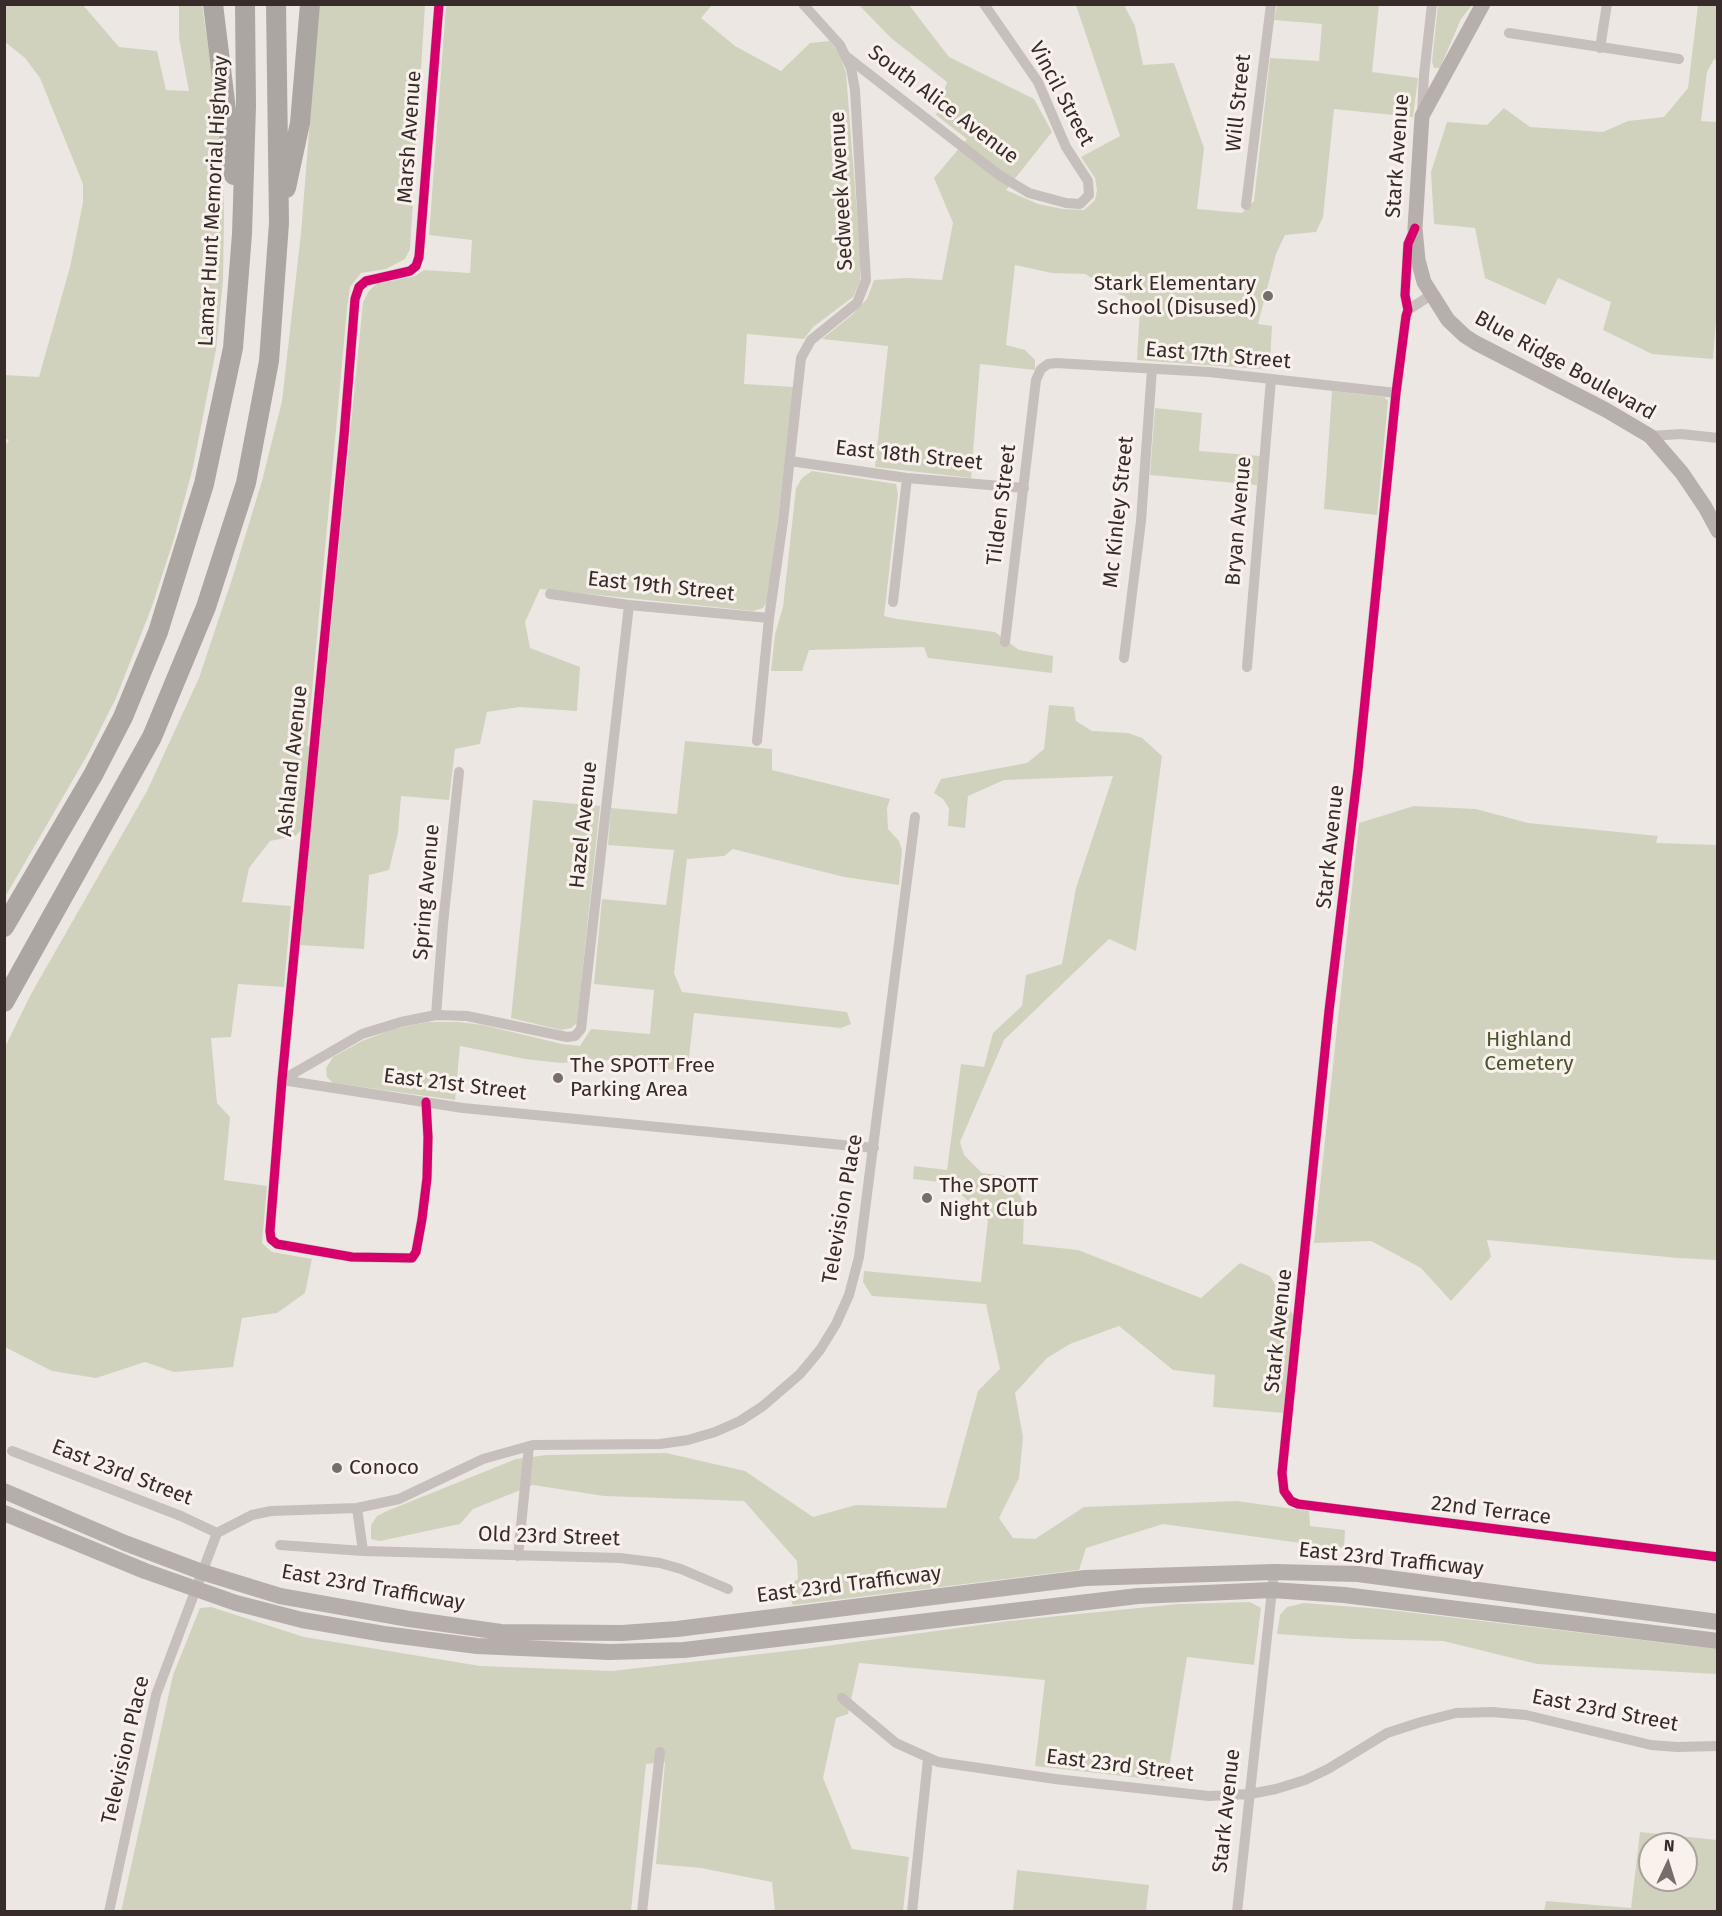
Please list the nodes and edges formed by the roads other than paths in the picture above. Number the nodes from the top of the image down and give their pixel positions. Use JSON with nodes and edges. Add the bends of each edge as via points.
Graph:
{"nodes":[{"id":1,"x":213,"y":4,"type":"edge"},
{"id":2,"x":245,"y":4,"type":"edge"},
{"id":3,"x":276,"y":4,"type":"edge"},
{"id":4,"x":310,"y":4,"type":"edge"},
{"id":5,"x":439,"y":4,"type":"edge"},
{"id":6,"x":803,"y":4,"type":"edge"},
{"id":7,"x":984,"y":4,"type":"edge"},
{"id":8,"x":1271,"y":4,"type":"edge"},
{"id":9,"x":1432,"y":4,"type":"edge"},
{"id":10,"x":1484,"y":4,"type":"edge"},
{"id":11,"x":1607,"y":4,"type":"edge"},
{"id":12,"x":1509,"y":33,"type":"dead end"},
{"id":13,"x":1600,"y":48,"type":"junction"},
{"id":14,"x":845,"y":55,"type":"junction"},
{"id":15,"x":1679,"y":59,"type":"dead end"},
{"id":16,"x":1422,"y":116,"type":"junction"},
{"id":17,"x":1080,"y":204,"type":"joint"},
{"id":18,"x":1246,"y":205,"type":"dead end"},
{"id":19,"x":279,"y":223,"type":"junction"},
{"id":20,"x":1415,"y":228,"type":"junction"},
{"id":21,"x":242,"y":234,"type":"junction"},
{"id":22,"x":359,"y":287,"type":"joint"},
{"id":23,"x":1431,"y":295,"type":"junction"},
{"id":24,"x":1408,"y":310,"type":"junction"},
{"id":25,"x":1152,"y":369,"type":"junction"},
{"id":26,"x":1040,"y":372,"type":"joint"},
{"id":27,"x":1270,"y":379,"type":"junction"},
{"id":28,"x":1396,"y":393,"type":"junction"},
{"id":29,"x":1650,"y":436,"type":"junction"},
{"id":30,"x":1718,"y":438,"type":"edge"},
{"id":31,"x":790,"y":461,"type":"junction"},
{"id":32,"x":907,"y":478,"type":"junction"},
{"id":33,"x":1024,"y":488,"type":"junction"},
{"id":34,"x":1718,"y":531,"type":"edge"},
{"id":35,"x":550,"y":594,"type":"dead end"},
{"id":36,"x":893,"y":602,"type":"dead end"},
{"id":37,"x":629,"y":605,"type":"junction"},
{"id":38,"x":769,"y":618,"type":"junction"},
{"id":39,"x":1005,"y":642,"type":"dead end"},
{"id":40,"x":1124,"y":658,"type":"dead end"},
{"id":41,"x":1247,"y":667,"type":"dead end"},
{"id":42,"x":757,"y":741,"type":"dead end"},
{"id":43,"x":459,"y":772,"type":"dead end"},
{"id":44,"x":915,"y":817,"type":"dead end"},
{"id":45,"x":4,"y":927,"type":"edge"},
{"id":46,"x":4,"y":1002,"type":"edge"},
{"id":47,"x":436,"y":1015,"type":"junction"},
{"id":48,"x":282,"y":1080,"type":"junction"},
{"id":49,"x":426,"y":1102,"type":"junction"},
{"id":50,"x":874,"y":1148,"type":"junction"},
{"id":51,"x":529,"y":1446,"type":"junction"},
{"id":52,"x":12,"y":1451,"type":"dead end"},
{"id":53,"x":1282,"y":1473,"type":"joint"},
{"id":54,"x":4,"y":1491,"type":"edge"},
{"id":55,"x":357,"y":1508,"type":"junction"},
{"id":56,"x":4,"y":1513,"type":"edge"},
{"id":57,"x":218,"y":1533,"type":"junction"},
{"id":58,"x":280,"y":1545,"type":"dead end"},
{"id":59,"x":363,"y":1551,"type":"junction"},
{"id":60,"x":518,"y":1556,"type":"junction"},
{"id":61,"x":1718,"y":1557,"type":"edge"},
{"id":62,"x":202,"y":1572,"type":"junction"},
{"id":63,"x":1274,"y":1572,"type":"junction"},
{"id":64,"x":728,"y":1589,"type":"dead end"},
{"id":65,"x":196,"y":1590,"type":"junction"},
{"id":66,"x":1272,"y":1590,"type":"junction"},
{"id":67,"x":1718,"y":1622,"type":"edge"},
{"id":68,"x":1718,"y":1641,"type":"edge"},
{"id":69,"x":842,"y":1698,"type":"dead end"},
{"id":70,"x":1718,"y":1746,"type":"edge"},
{"id":71,"x":660,"y":1752,"type":"dead end"},
{"id":72,"x":928,"y":1759,"type":"junction"},
{"id":73,"x":1250,"y":1794,"type":"junction"},
{"id":74,"x":109,"y":1911,"type":"edge"},
{"id":75,"x":642,"y":1911,"type":"edge"},
{"id":76,"x":912,"y":1911,"type":"edge"},
{"id":77,"x":1237,"y":1911,"type":"edge"}],
"edges":[{"from":1,"to":21,"type":"highway"},
{"from":2,"to":21,"type":"highway","name":"Lamar Hunt Memorial Highway"},
{"from":3,"to":19,"type":"highway"},
{"from":4,"to":19,"type":"highway","via":[[300,123]]},
{"from":5,"to":22,"type":"street","name":"Marsh Avenue","via":[[419,257],[412,269],[366,281]]},
{"from":6,"to":14,"type":"street","name":"South Alice Avenue"},
{"from":7,"to":17,"type":"street","name":"Vincil Street","via":[[1038,81],[1066,147],[1088,181],[1089,195]]},
{"from":8,"to":18,"type":"street","name":"Will Street"},
{"from":9,"to":16,"type":"street","name":"Stark Avenue"},
{"from":10,"to":16,"type":"main road"},
{"from":11,"to":13,"type":"street"},
{"from":12,"to":13,"type":"street"},
{"from":13,"to":15,"type":"street"},
{"from":14,"to":17,"type":"street","name":"South Alice Avenue","via":[[999,175],[1029,193]]},
{"from":14,"to":31,"type":"street","name":"Sedweek Avenue","via":[[855,90],[866,280],[856,303],[811,340],[801,358]]},
{"from":16,"to":20,"type":"main road","name":"Stark Avenue"},
{"from":19,"to":46,"type":"highway","via":[[269,361],[261,405],[246,483],[206,607],[152,737]]},
{"from":20,"to":23,"type":"main road","name":"Blue Ridge Boulevard","via":[[1418,260]]},
{"from":20,"to":24,"type":"street","name":"Stark Avenue","via":[[1408,244]]},
{"from":21,"to":45,"type":"highway","name":"Lamar Hunt Memorial Highway","via":[[233,348],[204,484],[158,632],[98,766]]},
{"from":22,"to":48,"type":"street","name":"Ashland Avenue"},
{"from":23,"to":24,"type":"street"},
{"from":23,"to":29,"type":"main road","name":"Blue Ridge Boulevard","via":[[1448,320],[1476,343]]},
{"from":24,"to":28,"type":"street","name":"Stark Avenue"},
{"from":25,"to":26,"type":"street","name":"East 17th Street","via":[[1056,363],[1048,364]]},
{"from":25,"to":27,"type":"street","name":"East 17th Street"},
{"from":25,"to":40,"type":"street","name":"Mc Kinley Street","via":[[1141,521]]},
{"from":26,"to":33,"type":"street","name":"Tilden Street"},
{"from":27,"to":28,"type":"street","name":"East 17th Street"},
{"from":27,"to":41,"type":"street","name":"Bryan Avenue"},
{"from":28,"to":53,"type":"street","name":"Stark Avenue"},
{"from":29,"to":30,"type":"street"},
{"from":29,"to":34,"type":"main road","name":"Blue Ridge Boulevard","via":[[1682,473]]},
{"from":31,"to":32,"type":"street","name":"East 18th Street"},
{"from":31,"to":38,"type":"street","name":"Sedweek Avenue"},
{"from":32,"to":33,"type":"street","name":"East 18th Street"},
{"from":32,"to":36,"type":"street"},
{"from":33,"to":39,"type":"street","name":"Tilden Street"},
{"from":35,"to":37,"type":"street","name":"East 19th Street"},
{"from":37,"to":38,"type":"street","name":"East 19th Street"},
{"from":37,"to":47,"type":"street","name":"Hazel Avenue","via":[[581,1029],[575,1036],[563,1037],[467,1016]]},
{"from":38,"to":42,"type":"street","name":"Sedweek Avenue"},
{"from":43,"to":47,"type":"street","name":"Spring Avenue"},
{"from":44,"to":50,"type":"street","name":"Television Place"},
{"from":47,"to":48,"type":"street","via":[[362,1034]]},
{"from":48,"to":49,"type":"street","name":"East 21st Street"},
{"from":48,"to":49,"type":"street","name":"Ashland Avenue","via":[[271,1239],[277,1244],[352,1257],[412,1258],[416,1252],[427,1178]]},
{"from":49,"to":50,"type":"street","name":"East 21st Street"},
{"from":50,"to":51,"type":"street","name":"Television Place","via":[[859,1257],[849,1295],[820,1350],[783,1390],[740,1420],[688,1440]]},
{"from":51,"to":55,"type":"street","name":"Television Place","via":[[483,1459],[399,1499]]},
{"from":51,"to":60,"type":"street"},
{"from":52,"to":57,"type":"street","name":"East 23rd Street"},
{"from":53,"to":61,"type":"street","name":"22nd Terrace","via":[[1284,1491],[1298,1504]]},
{"from":54,"to":62,"type":"main road","name":"East 23rd Trafficway"},
{"from":55,"to":57,"type":"street","name":"Television Place","via":[[272,1510],[252,1515]]},
{"from":55,"to":59,"type":"street"},
{"from":56,"to":65,"type":"main road","name":"East 23rd Trafficway"},
{"from":57,"to":62,"type":"street","name":"Television Place"},
{"from":58,"to":59,"type":"street"},
{"from":59,"to":60,"type":"street","name":"Old 23rd Street"},
{"from":60,"to":64,"type":"street","name":"Old 23rd Street","via":[[640,1560],[681,1569]]},
{"from":62,"to":63,"type":"main road","name":"East 23rd Trafficway","via":[[280,1596],[409,1619],[501,1632],[622,1633],[1085,1578]]},
{"from":62,"to":65,"type":"street","name":"Television Place"},
{"from":63,"to":66,"type":"street","name":"Stark Avenue"},
{"from":63,"to":67,"type":"main road","name":"East 23rd Trafficway","via":[[1358,1575]]},
{"from":65,"to":66,"type":"main road","name":"East 23rd Trafficway","via":[[302,1620],[384,1634],[477,1646],[609,1652],[684,1650],[1138,1596]]},
{"from":65,"to":74,"type":"street","name":"Television Place","via":[[156,1695]]},
{"from":66,"to":68,"type":"main road","name":"East 23rd Trafficway","via":[[1354,1596]]},
{"from":66,"to":73,"type":"street","name":"Stark Avenue"},
{"from":69,"to":72,"type":"street","name":"East 23rd Street","via":[[896,1743]]},
{"from":70,"to":73,"type":"street","name":"East 23rd Street","via":[[1651,1745],[1526,1715],[1455,1713],[1388,1733],[1305,1780]]},
{"from":71,"to":75,"type":"street"},
{"from":72,"to":73,"type":"street","name":"East 23rd Street","via":[[1055,1779],[1209,1796]]},
{"from":72,"to":76,"type":"street"},
{"from":73,"to":77,"type":"street","name":"Stark Avenue"}]}
